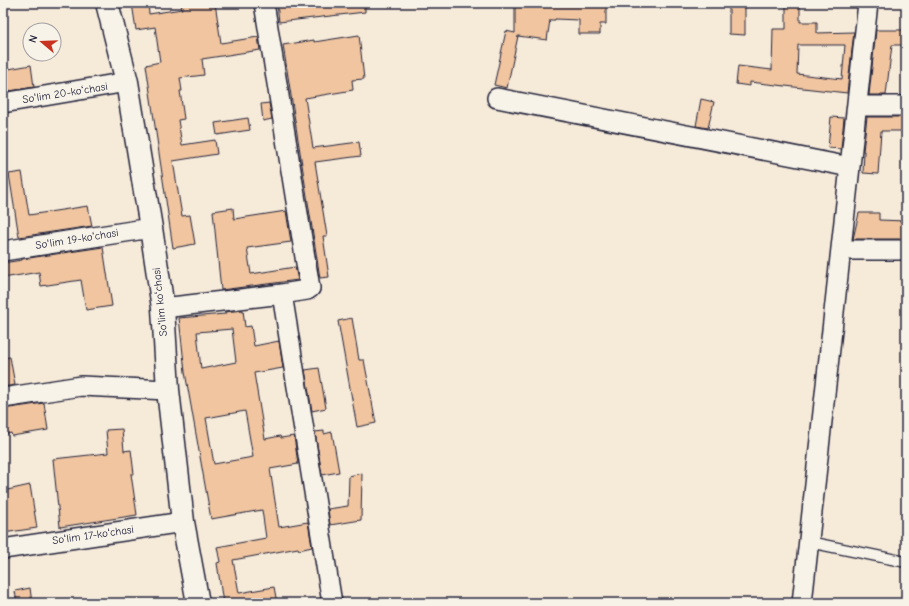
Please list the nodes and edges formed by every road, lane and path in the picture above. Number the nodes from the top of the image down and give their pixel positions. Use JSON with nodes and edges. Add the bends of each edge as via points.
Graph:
{"nodes":[{"id":1,"x":107,"y":3,"type":"edge"},
{"id":2,"x":264,"y":3,"type":"edge"},
{"id":3,"x":868,"y":3,"type":"edge"},
{"id":4,"x":127,"y":82,"type":"junction"},
{"id":5,"x":497,"y":98,"type":"dead end"},
{"id":6,"x":3,"y":103,"type":"edge"},
{"id":7,"x":857,"y":106,"type":"junction"},
{"id":8,"x":906,"y":106,"type":"edge"},
{"id":9,"x":850,"y":167,"type":"junction"},
{"id":10,"x":151,"y":228,"type":"junction"},
{"id":11,"x":841,"y":250,"type":"junction"},
{"id":12,"x":906,"y":250,"type":"edge"},
{"id":13,"x":3,"y":251,"type":"edge"},
{"id":14,"x":282,"y":294,"type":"junction"},
{"id":15,"x":163,"y":308,"type":"junction"},
{"id":16,"x":168,"y":390,"type":"junction"},
{"id":17,"x":3,"y":398,"type":"edge"},
{"id":18,"x":183,"y":522,"type":"junction"},
{"id":19,"x":810,"y":542,"type":"junction"},
{"id":20,"x":3,"y":549,"type":"edge"},
{"id":21,"x":906,"y":562,"type":"edge"},
{"id":22,"x":198,"y":603,"type":"edge"},
{"id":23,"x":332,"y":603,"type":"edge"},
{"id":24,"x":802,"y":603,"type":"edge"}],
"edges":[{"from":1,"to":4,"type":"street","name":"Soʻlim koʻchasi"},
{"from":2,"to":14,"type":"street","via":[[310,286],[307,290]]},
{"from":3,"to":7,"type":"street"},
{"from":4,"to":6,"type":"street","name":"Soʻlim 20-koʻchasi"},
{"from":4,"to":10,"type":"street","name":"Soʻlim koʻchasi"},
{"from":5,"to":9,"type":"street"},
{"from":7,"to":8,"type":"street"},
{"from":7,"to":9,"type":"street"},
{"from":9,"to":11,"type":"street"},
{"from":10,"to":13,"type":"street","name":"Soʻlim 19-koʻchasi"},
{"from":10,"to":15,"type":"street","name":"Soʻlim koʻchasi"},
{"from":11,"to":12,"type":"street"},
{"from":11,"to":19,"type":"street"},
{"from":14,"to":15,"type":"street"},
{"from":14,"to":23,"type":"street"},
{"from":15,"to":16,"type":"street","name":"Soʻlim koʻchasi"},
{"from":16,"to":17,"type":"street","via":[[81,386]]},
{"from":16,"to":18,"type":"street","name":"Soʻlim koʻchasi"},
{"from":18,"to":20,"type":"street","name":"Soʻlim 17-koʻchasi"},
{"from":18,"to":22,"type":"street","name":"Soʻlim koʻchasi"},
{"from":19,"to":21,"type":"lane"},
{"from":19,"to":24,"type":"street"}]}
